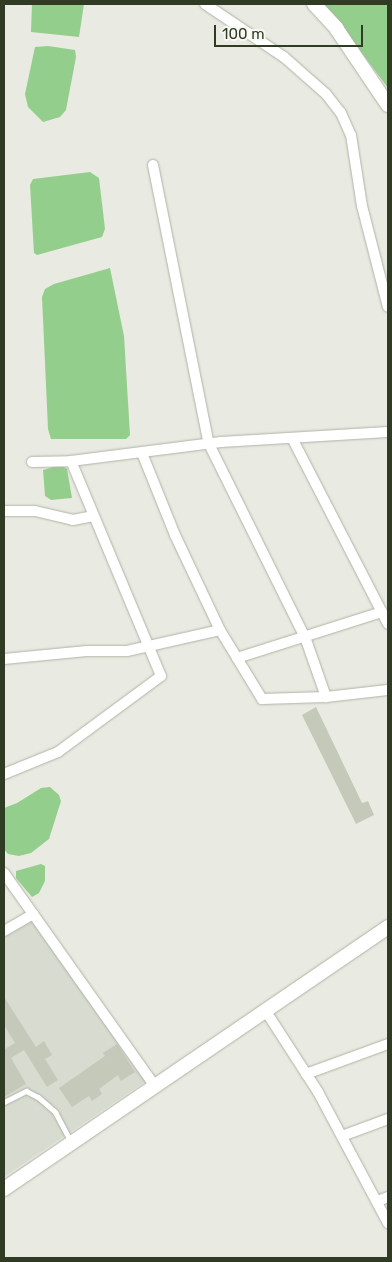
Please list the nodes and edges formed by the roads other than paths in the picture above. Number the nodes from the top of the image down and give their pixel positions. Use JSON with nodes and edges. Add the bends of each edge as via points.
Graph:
{"nodes":[{"id":1,"x":205,"y":4,"type":"edge"},
{"id":2,"x":314,"y":4,"type":"edge"},
{"id":3,"x":388,"y":105,"type":"edge"},
{"id":4,"x":154,"y":165,"type":"dead end"},
{"id":5,"x":388,"y":307,"type":"edge"},
{"id":6,"x":388,"y":432,"type":"edge"},
{"id":7,"x":292,"y":438,"type":"junction"},
{"id":8,"x":209,"y":444,"type":"junction"},
{"id":9,"x":142,"y":453,"type":"junction"},
{"id":10,"x":71,"y":461,"type":"junction"},
{"id":11,"x":32,"y":462,"type":"dead end"},
{"id":12,"x":4,"y":511,"type":"edge"},
{"id":13,"x":94,"y":516,"type":"junction"},
{"id":14,"x":382,"y":612,"type":"junction"},
{"id":15,"x":388,"y":624,"type":"edge"},
{"id":16,"x":220,"y":630,"type":"junction"},
{"id":17,"x":305,"y":636,"type":"junction"},
{"id":18,"x":149,"y":648,"type":"junction"},
{"id":19,"x":237,"y":658,"type":"junction"},
{"id":20,"x":4,"y":659,"type":"edge"},
{"id":21,"x":388,"y":690,"type":"edge"},
{"id":22,"x":326,"y":697,"type":"junction"},
{"id":23,"x":4,"y":774,"type":"edge"},
{"id":24,"x":4,"y":873,"type":"edge"},
{"id":25,"x":33,"y":914,"type":"junction"},
{"id":26,"x":388,"y":927,"type":"edge"},
{"id":27,"x":4,"y":932,"type":"edge"},
{"id":28,"x":265,"y":1010,"type":"junction"},
{"id":29,"x":388,"y":1044,"type":"edge"},
{"id":30,"x":306,"y":1074,"type":"junction"},
{"id":31,"x":155,"y":1086,"type":"junction"},
{"id":32,"x":4,"y":1102,"type":"edge"},
{"id":33,"x":388,"y":1119,"type":"edge"},
{"id":34,"x":342,"y":1136,"type":"junction"},
{"id":35,"x":72,"y":1143,"type":"junction"},
{"id":36,"x":4,"y":1189,"type":"edge"},
{"id":37,"x":383,"y":1199,"type":"edge"},
{"id":38,"x":388,"y":1223,"type":"edge"}],
"edges":[{"from":1,"to":5,"type":"street","via":[[284,57],[326,94],[342,113],[351,135],[362,206]]},
{"from":2,"to":3,"type":"street","via":[[336,28]]},
{"from":4,"to":8,"type":"street"},
{"from":6,"to":7,"type":"street"},
{"from":7,"to":8,"type":"street"},
{"from":7,"to":14,"type":"street"},
{"from":8,"to":9,"type":"street"},
{"from":8,"to":17,"type":"street"},
{"from":9,"to":10,"type":"street"},
{"from":9,"to":16,"type":"street"},
{"from":10,"to":11,"type":"street"},
{"from":10,"to":13,"type":"street"},
{"from":12,"to":13,"type":"street","via":[[35,511],[66,519]]},
{"from":13,"to":18,"type":"street"},
{"from":14,"to":15,"type":"street"},
{"from":14,"to":17,"type":"street"},
{"from":16,"to":18,"type":"street"},
{"from":16,"to":19,"type":"street"},
{"from":17,"to":19,"type":"street"},
{"from":17,"to":22,"type":"street"},
{"from":18,"to":20,"type":"street"},
{"from":18,"to":23,"type":"street","via":[[162,676],[58,752]]},
{"from":19,"to":22,"type":"street","via":[[262,699]]},
{"from":21,"to":22,"type":"street"},
{"from":24,"to":25,"type":"street"},
{"from":25,"to":27,"type":"street"},
{"from":25,"to":31,"type":"street"},
{"from":26,"to":28,"type":"street"},
{"from":28,"to":30,"type":"street"},
{"from":28,"to":31,"type":"street"},
{"from":29,"to":30,"type":"street"},
{"from":30,"to":34,"type":"street"},
{"from":31,"to":35,"type":"street"},
{"from":32,"to":35,"type":"lane","via":[[26,1091],[38,1097],[55,1112]]},
{"from":33,"to":34,"type":"street"},
{"from":34,"to":37,"type":"street"},
{"from":35,"to":36,"type":"street"},
{"from":37,"to":38,"type":"street"}]}
